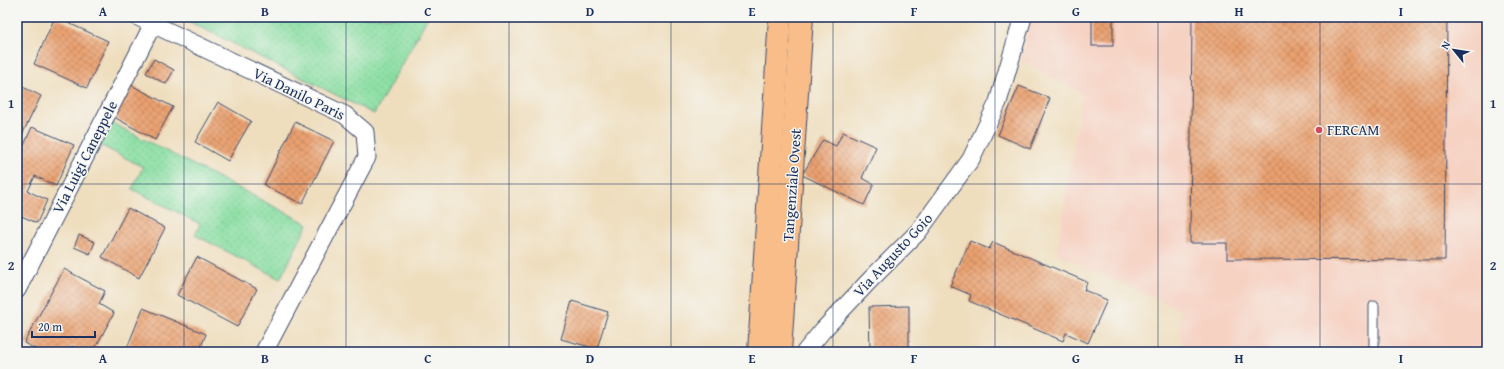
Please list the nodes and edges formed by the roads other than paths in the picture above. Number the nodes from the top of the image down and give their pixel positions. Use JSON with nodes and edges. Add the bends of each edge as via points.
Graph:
{"nodes":[{"id":1,"x":138,"y":17,"type":"edge"},
{"id":2,"x":780,"y":17,"type":"edge"},
{"id":3,"x":802,"y":17,"type":"edge"},
{"id":4,"x":1023,"y":17,"type":"edge"},
{"id":5,"x":153,"y":24,"type":"junction"},
{"id":6,"x":17,"y":290,"type":"edge"},
{"id":7,"x":1374,"y":306,"type":"dead end"},
{"id":8,"x":264,"y":352,"type":"edge"},
{"id":9,"x":759,"y":352,"type":"edge"},
{"id":10,"x":780,"y":352,"type":"edge"},
{"id":11,"x":805,"y":352,"type":"edge"},
{"id":12,"x":1374,"y":352,"type":"edge"}],
"edges":[{"from":1,"to":5,"type":"street","name":"Via Danilo Paris"},
{"from":2,"to":9,"type":"highway","name":"Tangenziale Ovest"},
{"from":3,"to":10,"type":"highway","name":"Tangenziale Ovest"},
{"from":4,"to":11,"type":"street","name":"Via Augusto Goio","via":[[998,102],[972,159],[918,232],[870,279]]},
{"from":5,"to":6,"type":"street","name":"Via Luigi Caneppele"},
{"from":5,"to":8,"type":"street","name":"Via Danilo Paris","via":[[345,115],[365,132],[367,157]]},
{"from":7,"to":12,"type":"lane"}]}
